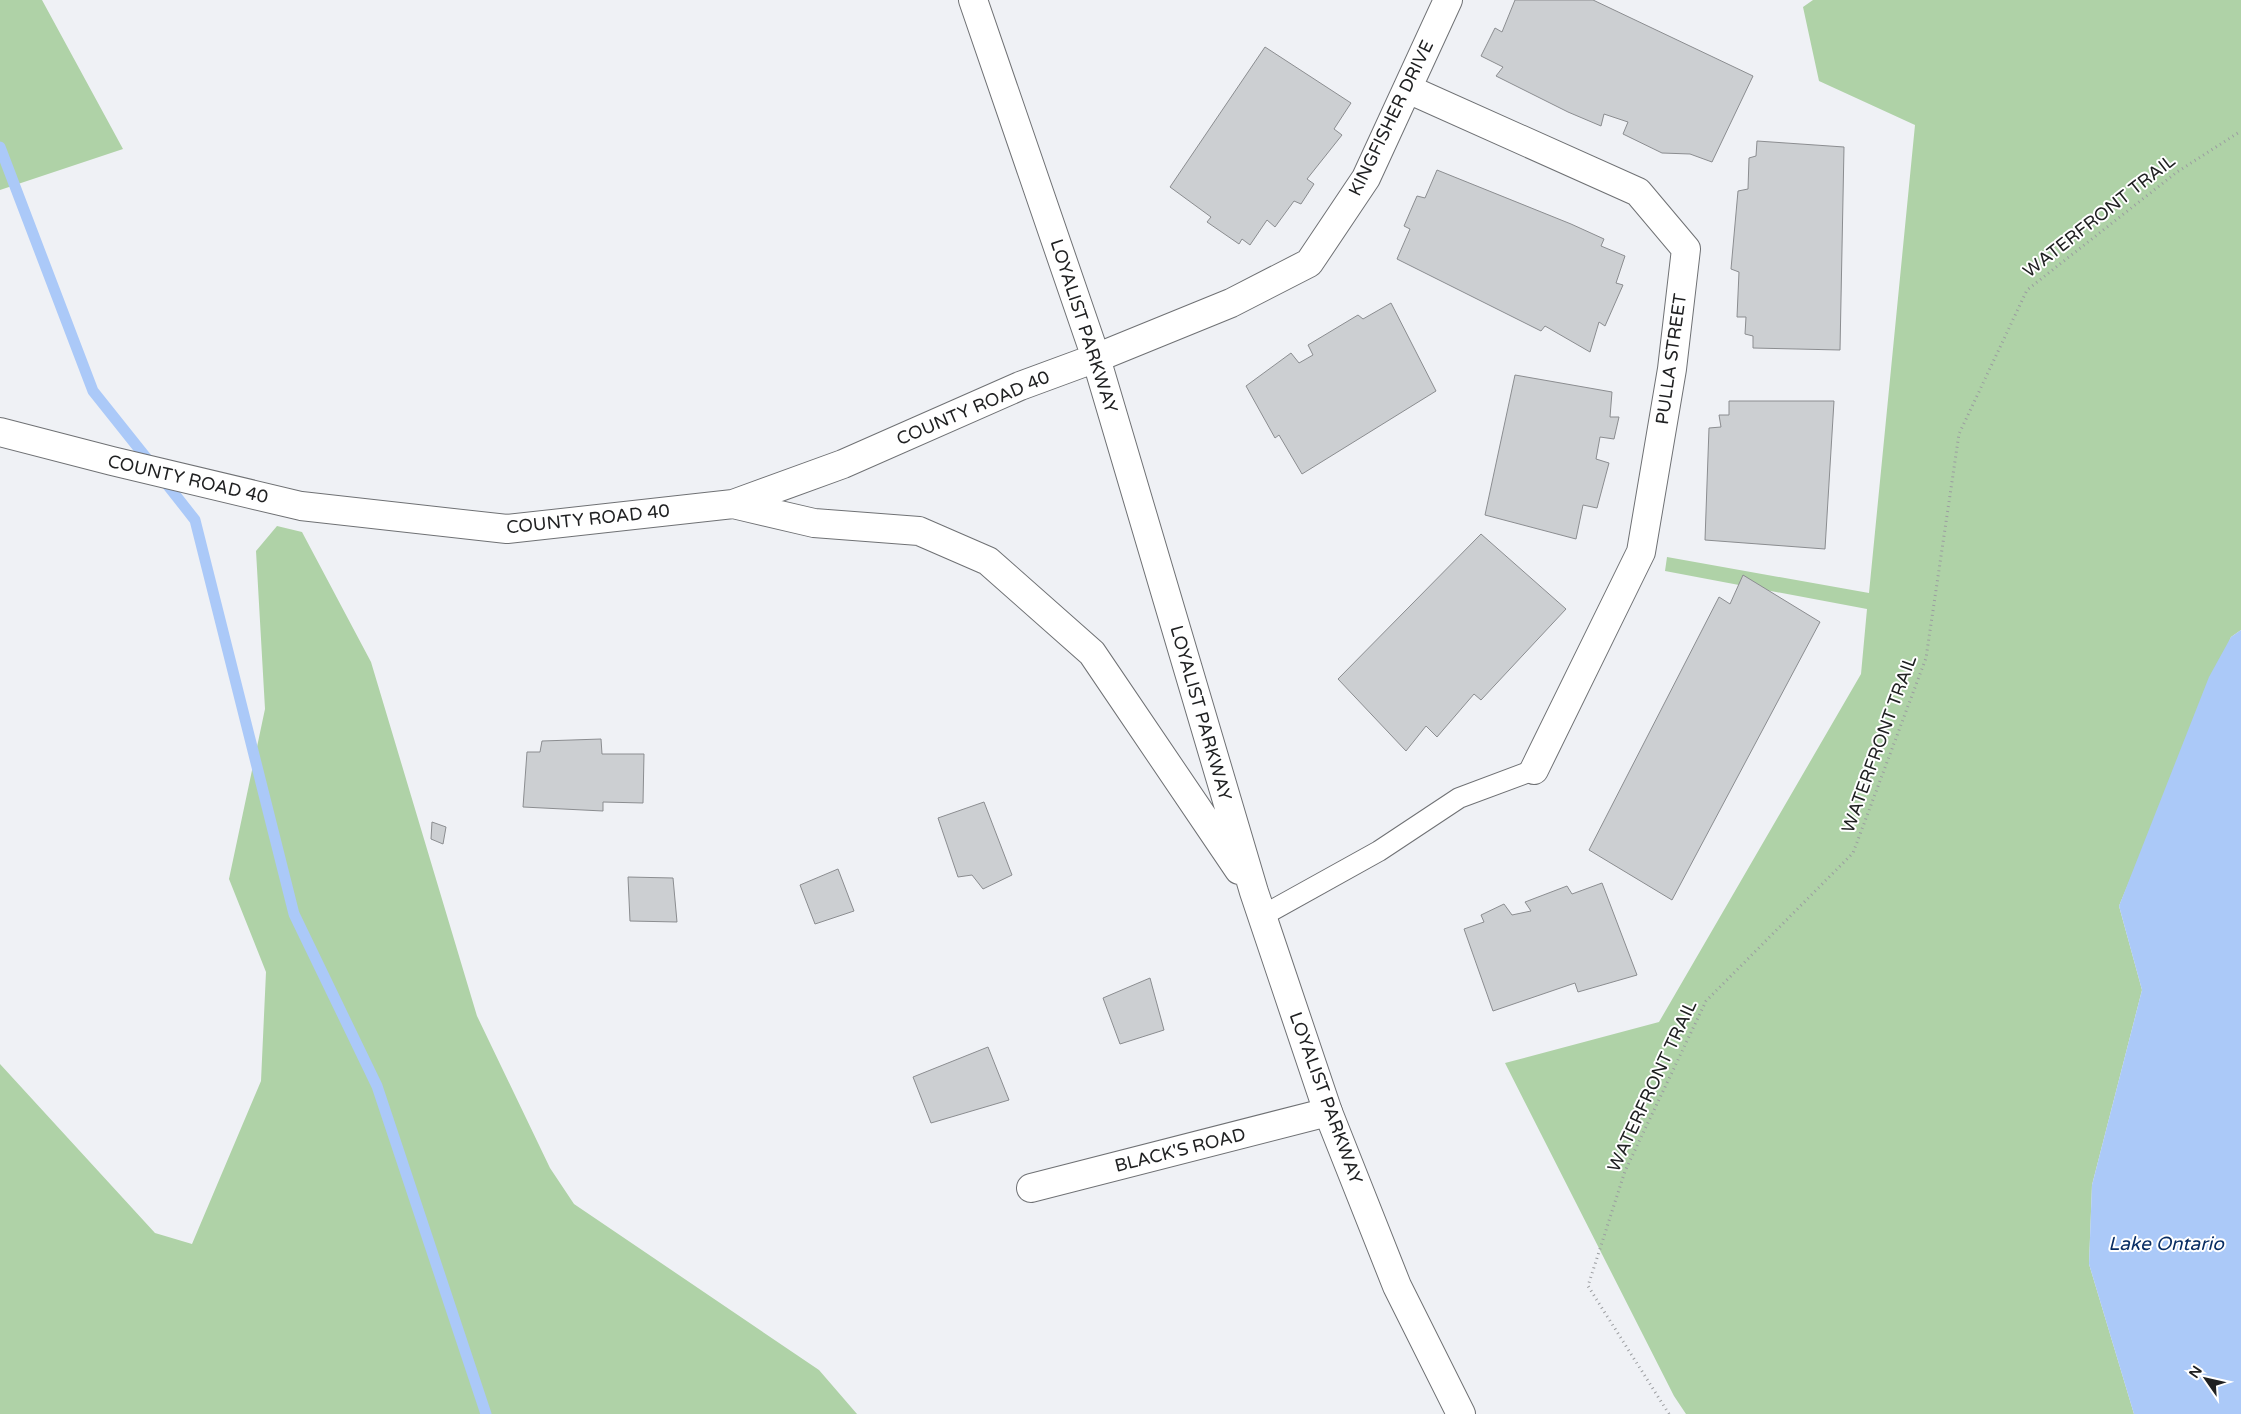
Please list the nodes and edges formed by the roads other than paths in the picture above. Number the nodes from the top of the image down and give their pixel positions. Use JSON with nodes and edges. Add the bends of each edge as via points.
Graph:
{"nodes":[{"id":1,"x":973,"y":0,"type":"edge"},
{"id":2,"x":1448,"y":0,"type":"edge"},
{"id":3,"x":1408,"y":88,"type":"junction"},
{"id":4,"x":1096,"y":358,"type":"junction"},
{"id":5,"x":0,"y":432,"type":"edge"},
{"id":6,"x":733,"y":504,"type":"junction"},
{"id":7,"x":1534,"y":770,"type":"joint"},
{"id":8,"x":1258,"y":904,"type":"junction"},
{"id":9,"x":1328,"y":1112,"type":"junction"},
{"id":10,"x":1031,"y":1188,"type":"dead end"},
{"id":11,"x":1461,"y":1414,"type":"edge"}],
"edges":[{"from":1,"to":4,"type":"main road","name":"LOYALIST PARKWAY"},
{"from":2,"to":3,"type":"main road","name":"KINGFISHER DRIVE"},
{"from":3,"to":4,"type":"main road","name":"KINGFISHER DRIVE","via":[[1366,178],[1309,263],[1231,303]]},
{"from":3,"to":7,"type":"main road","name":"PULLA STREET","via":[[1638,192],[1686,248],[1672,369],[1641,552]]},
{"from":4,"to":6,"type":"main road","name":"COUNTY ROAD 40","via":[[1020,386],[843,464]]},
{"from":4,"to":8,"type":"main road","name":"LOYALIST PARKWAY"},
{"from":5,"to":6,"type":"main road","name":"COUNTY ROAD 40","via":[[301,506],[507,529]]},
{"from":6,"to":8,"type":"main road","via":[[814,523],[920,531],[988,561],[1092,653]]},
{"from":7,"to":8,"type":"lane","via":[[1459,798],[1379,851]]},
{"from":8,"to":9,"type":"main road","name":"LOYALIST PARKWAY"},
{"from":9,"to":10,"type":"main road","name":"BLACK'S ROAD"},
{"from":9,"to":11,"type":"main road","name":"LOYALIST PARKWAY","via":[[1397,1286]]}]}
